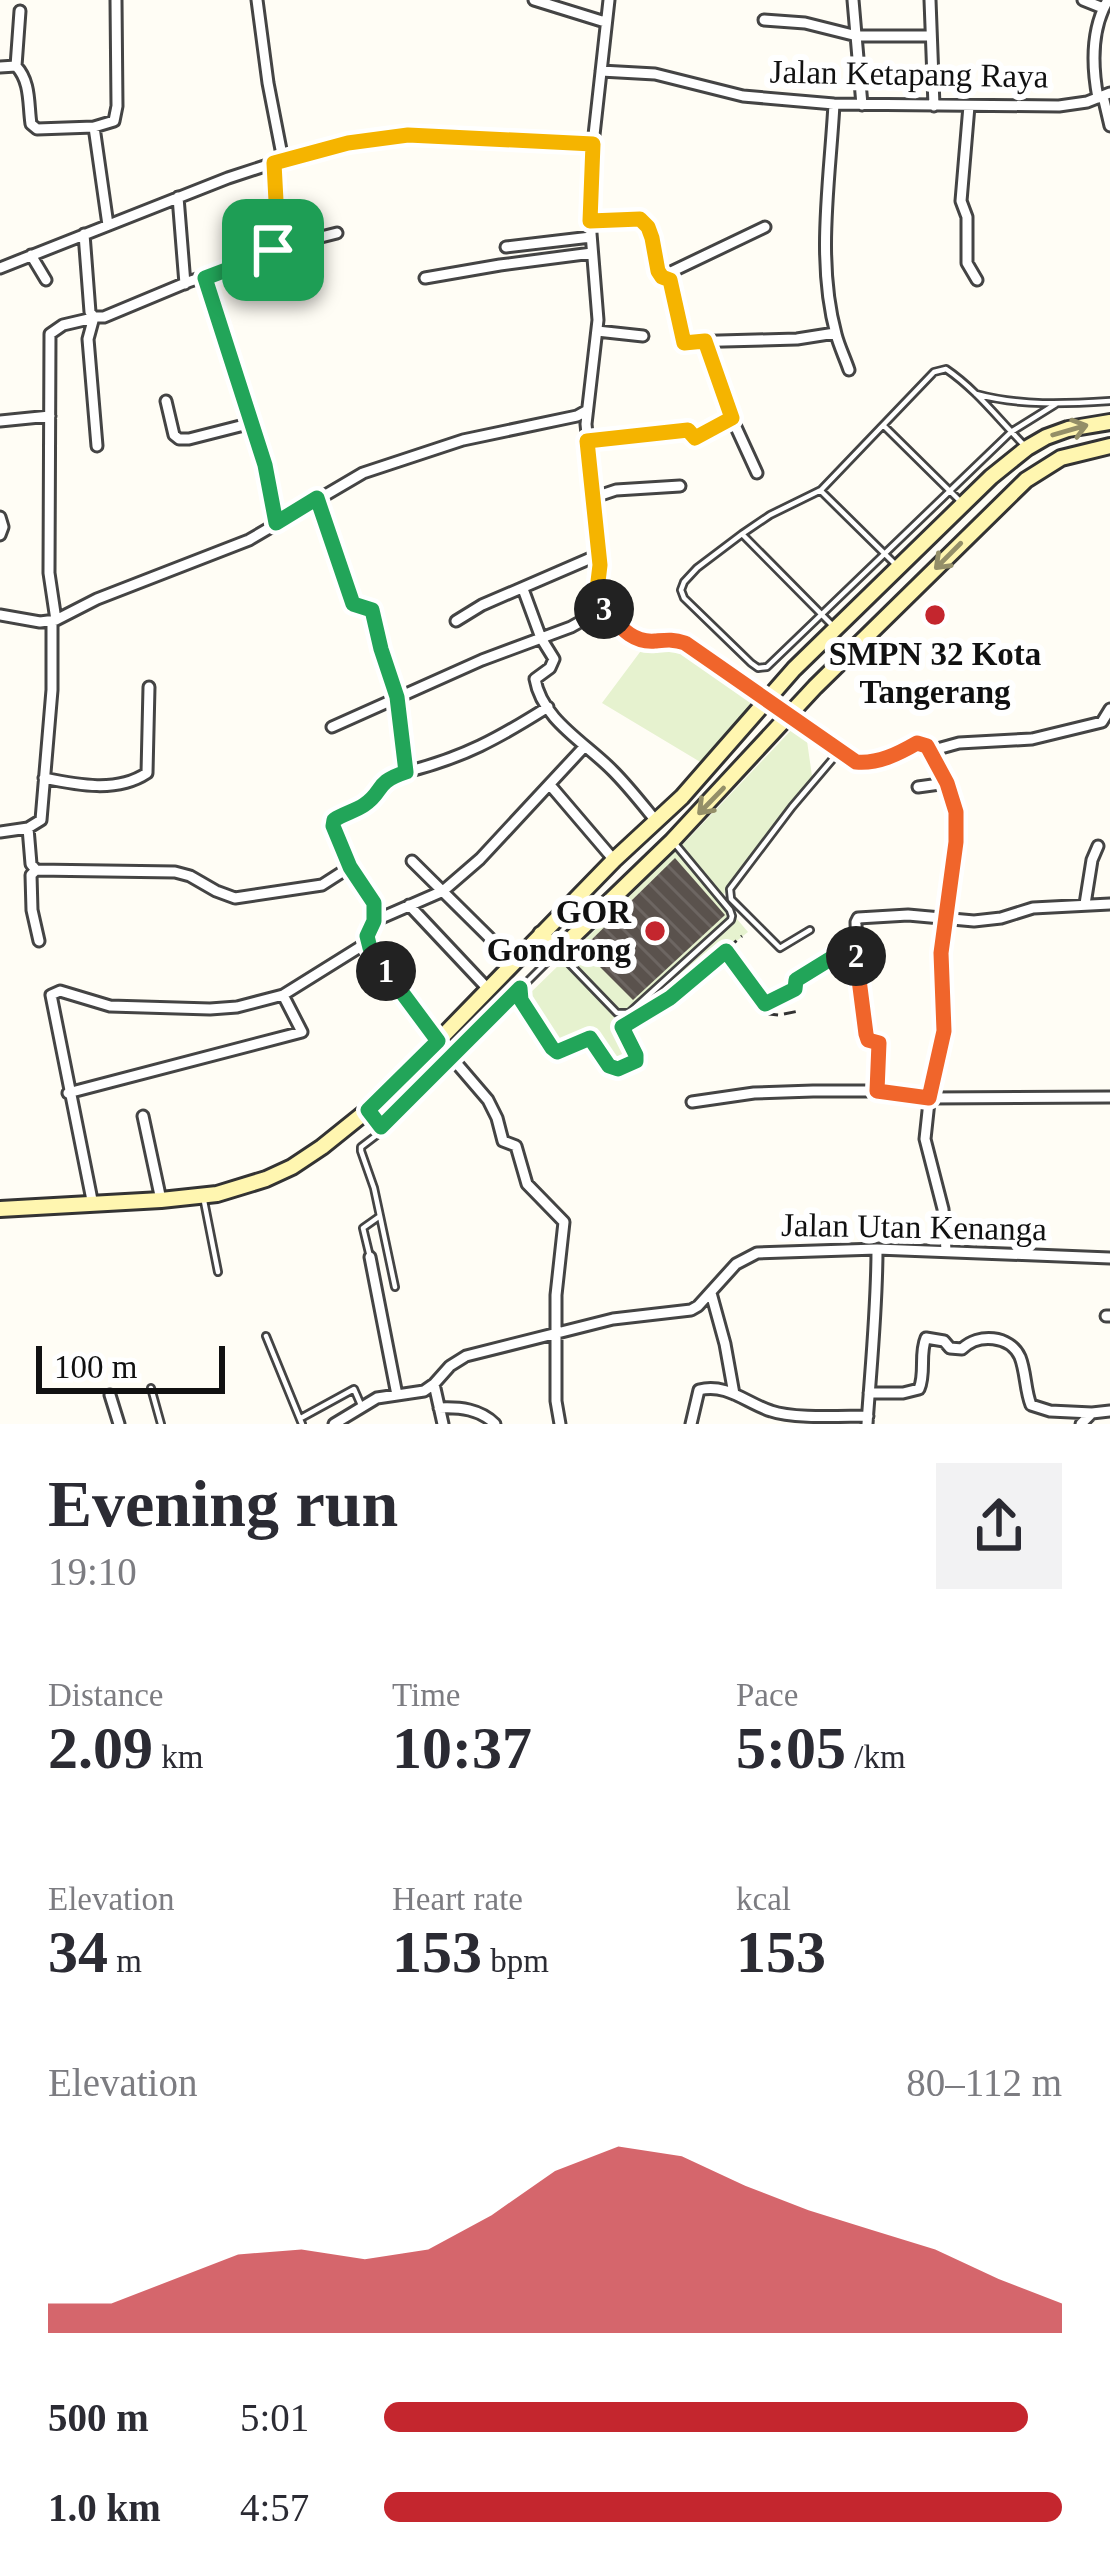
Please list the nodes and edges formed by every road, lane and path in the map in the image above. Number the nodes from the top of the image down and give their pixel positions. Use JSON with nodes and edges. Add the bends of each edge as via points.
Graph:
{"nodes":[{"id":1,"x":116,"y":0,"type":"edge"},
{"id":2,"x":257,"y":0,"type":"edge"},
{"id":3,"x":534,"y":0,"type":"edge"},
{"id":4,"x":610,"y":0,"type":"edge"},
{"id":5,"x":850,"y":0,"type":"edge"},
{"id":6,"x":930,"y":0,"type":"edge"},
{"id":7,"x":1083,"y":0,"type":"edge"},
{"id":8,"x":1106,"y":4,"type":"edge"},
{"id":9,"x":20,"y":11,"type":"dead end"},
{"id":10,"x":764,"y":20,"type":"dead end"},
{"id":11,"x":605,"y":22,"type":"junction"},
{"id":12,"x":857,"y":36,"type":"junction"},
{"id":13,"x":929,"y":37,"type":"junction"},
{"id":14,"x":16,"y":66,"type":"junction"},
{"id":15,"x":0,"y":67,"type":"edge"},
{"id":16,"x":601,"y":71,"type":"junction"},
{"id":17,"x":1104,"y":95,"type":"edge"},
{"id":18,"x":834,"y":104,"type":"junction"},
{"id":19,"x":862,"y":105,"type":"junction"},
{"id":20,"x":934,"y":106,"type":"junction"},
{"id":21,"x":969,"y":106,"type":"junction"},
{"id":22,"x":1110,"y":125,"type":"edge"},
{"id":23,"x":94,"y":127,"type":"junction"},
{"id":24,"x":593,"y":144,"type":"junction"},
{"id":25,"x":278,"y":161,"type":"junction"},
{"id":26,"x":178,"y":196,"type":"junction"},
{"id":27,"x":590,"y":221,"type":"junction"},
{"id":28,"x":108,"y":225,"type":"junction"},
{"id":29,"x":765,"y":227,"type":"dead end"},
{"id":30,"x":337,"y":233,"type":"dead end"},
{"id":31,"x":84,"y":234,"type":"junction"},
{"id":32,"x":591,"y":237,"type":"junction"},
{"id":33,"x":506,"y":247,"type":"dead end"},
{"id":34,"x":273,"y":250,"type":"junction"},
{"id":35,"x":592,"y":254,"type":"junction"},
{"id":36,"x":32,"y":255,"type":"junction"},
{"id":37,"x":0,"y":268,"type":"edge"},
{"id":38,"x":205,"y":278,"type":"junction"},
{"id":39,"x":425,"y":278,"type":"dead end"},
{"id":40,"x":46,"y":280,"type":"dead end"},
{"id":41,"x":670,"y":280,"type":"junction"},
{"id":42,"x":977,"y":280,"type":"dead end"},
{"id":43,"x":185,"y":284,"type":"junction"},
{"id":44,"x":94,"y":318,"type":"junction"},
{"id":45,"x":597,"y":331,"type":"junction"},
{"id":46,"x":836,"y":333,"type":"junction"},
{"id":47,"x":644,"y":336,"type":"dead end"},
{"id":48,"x":705,"y":341,"type":"junction"},
{"id":49,"x":850,"y":370,"type":"dead end"},
{"id":50,"x":976,"y":394,"type":"junction"},
{"id":51,"x":166,"y":401,"type":"dead end"},
{"id":52,"x":1110,"y":401,"type":"edge"},
{"id":53,"x":1056,"y":404,"type":"junction"},
{"id":54,"x":587,"y":411,"type":"junction"},
{"id":55,"x":50,"y":416,"type":"junction"},
{"id":56,"x":732,"y":418,"type":"junction"},
{"id":57,"x":0,"y":421,"type":"edge"},
{"id":58,"x":1110,"y":422,"type":"edge"},
{"id":59,"x":252,"y":423,"type":"junction"},
{"id":60,"x":884,"y":426,"type":"junction"},
{"id":61,"x":1011,"y":432,"type":"junction"},
{"id":62,"x":587,"y":441,"type":"junction"},
{"id":63,"x":97,"y":446,"type":"dead end"},
{"id":64,"x":1110,"y":446,"type":"edge"},
{"id":65,"x":1036,"y":457,"type":"junction"},
{"id":66,"x":757,"y":472,"type":"dead end"},
{"id":67,"x":680,"y":486,"type":"dead end"},
{"id":68,"x":821,"y":490,"type":"junction"},
{"id":69,"x":950,"y":490,"type":"junction"},
{"id":70,"x":317,"y":498,"type":"junction"},
{"id":71,"x":592,"y":498,"type":"junction"},
{"id":72,"x":963,"y":503,"type":"junction"},
{"id":73,"x":0,"y":517,"type":"edge"},
{"id":74,"x":276,"y":523,"type":"junction"},
{"id":75,"x":742,"y":534,"type":"junction"},
{"id":76,"x":0,"y":535,"type":"edge"},
{"id":77,"x":885,"y":554,"type":"junction"},
{"id":78,"x":598,"y":555,"type":"junction"},
{"id":79,"x":898,"y":567,"type":"junction"},
{"id":80,"x":524,"y":589,"type":"junction"},
{"id":81,"x":603,"y":609,"type":"junction"},
{"id":82,"x":0,"y":615,"type":"edge"},
{"id":83,"x":822,"y":615,"type":"junction"},
{"id":84,"x":54,"y":620,"type":"junction"},
{"id":85,"x":456,"y":620,"type":"dead end"},
{"id":86,"x":835,"y":628,"type":"junction"},
{"id":87,"x":541,"y":638,"type":"junction"},
{"id":88,"x":796,"y":671,"type":"junction"},
{"id":89,"x":813,"y":686,"type":"junction"},
{"id":90,"x":149,"y":687,"type":"dead end"},
{"id":91,"x":397,"y":697,"type":"junction"},
{"id":92,"x":769,"y":700,"type":"junction"},
{"id":93,"x":548,"y":707,"type":"junction"},
{"id":94,"x":1110,"y":710,"type":"edge"},
{"id":95,"x":787,"y":713,"type":"junction"},
{"id":96,"x":332,"y":727,"type":"dead end"},
{"id":97,"x":585,"y":746,"type":"junction"},
{"id":98,"x":724,"y":748,"type":"junction"},
{"id":99,"x":839,"y":750,"type":"junction"},
{"id":100,"x":930,"y":752,"type":"junction"},
{"id":101,"x":745,"y":766,"type":"junction"},
{"id":102,"x":406,"y":772,"type":"junction"},
{"id":103,"x":44,"y":778,"type":"junction"},
{"id":104,"x":947,"y":783,"type":"junction"},
{"id":105,"x":550,"y":785,"type":"junction"},
{"id":106,"x":918,"y":787,"type":"dead end"},
{"id":107,"x":656,"y":821,"type":"junction"},
{"id":108,"x":28,"y":828,"type":"junction"},
{"id":109,"x":0,"y":832,"type":"edge"},
{"id":110,"x":672,"y":841,"type":"junction"},
{"id":111,"x":1098,"y":847,"type":"edge"},
{"id":112,"x":614,"y":860,"type":"junction"},
{"id":113,"x":412,"y":861,"type":"dead end"},
{"id":114,"x":350,"y":867,"type":"junction"},
{"id":115,"x":36,"y":870,"type":"junction"},
{"id":116,"x":442,"y":891,"type":"junction"},
{"id":117,"x":1085,"y":904,"type":"junction"},
{"id":118,"x":1110,"y":904,"type":"edge"},
{"id":119,"x":409,"y":905,"type":"junction"},
{"id":120,"x":945,"y":919,"type":"junction"},
{"id":121,"x":374,"y":921,"type":"junction"},
{"id":122,"x":810,"y":930,"type":"dead end"},
{"id":123,"x":742,"y":936,"type":"dead end"},
{"id":124,"x":40,"y":941,"type":"dead end"},
{"id":125,"x":368,"y":942,"type":"junction"},
{"id":126,"x":856,"y":943,"type":"junction"},
{"id":127,"x":552,"y":945,"type":"junction"},
{"id":128,"x":726,"y":951,"type":"junction"},
{"id":129,"x":514,"y":962,"type":"junction"},
{"id":130,"x":520,"y":988,"type":"junction"},
{"id":131,"x":488,"y":989,"type":"junction"},
{"id":132,"x":284,"y":994,"type":"junction"},
{"id":133,"x":765,"y":1004,"type":"junction"},
{"id":134,"x":800,"y":1011,"type":"dead end"},
{"id":135,"x":625,"y":1024,"type":"joint"},
{"id":136,"x":444,"y":1049,"type":"junction"},
{"id":137,"x":877,"y":1091,"type":"junction"},
{"id":138,"x":68,"y":1093,"type":"junction"},
{"id":139,"x":1110,"y":1097,"type":"edge"},
{"id":140,"x":929,"y":1098,"type":"junction"},
{"id":141,"x":692,"y":1102,"type":"dead end"},
{"id":142,"x":143,"y":1117,"type":"dead end"},
{"id":143,"x":375,"y":1119,"type":"junction"},
{"id":144,"x":204,"y":1199,"type":"junction"},
{"id":145,"x":161,"y":1200,"type":"junction"},
{"id":146,"x":93,"y":1205,"type":"junction"},
{"id":147,"x":0,"y":1209,"type":"edge"},
{"id":148,"x":380,"y":1216,"type":"junction"},
{"id":149,"x":878,"y":1249,"type":"junction"},
{"id":150,"x":946,"y":1250,"type":"junction"},
{"id":151,"x":370,"y":1257,"type":"joint"},
{"id":152,"x":1110,"y":1258,"type":"edge"},
{"id":153,"x":218,"y":1272,"type":"dead end"},
{"id":154,"x":395,"y":1287,"type":"dead end"},
{"id":155,"x":711,"y":1292,"type":"junction"},
{"id":156,"x":556,"y":1334,"type":"junction"},
{"id":157,"x":266,"y":1336,"type":"dead end"},
{"id":158,"x":434,"y":1384,"type":"junction"},
{"id":159,"x":151,"y":1388,"type":"dead end"},
{"id":160,"x":734,"y":1394,"type":"junction"},
{"id":161,"x":869,"y":1394,"type":"junction"},
{"id":162,"x":110,"y":1395,"type":"dead end"},
{"id":163,"x":397,"y":1395,"type":"junction"},
{"id":164,"x":362,"y":1405,"type":"junction"},
{"id":165,"x":440,"y":1408,"type":"junction"},
{"id":166,"x":1110,"y":1411,"type":"edge"},
{"id":167,"x":1092,"y":1414,"type":"junction"},
{"id":168,"x":777,"y":1419,"type":"edge"},
{"id":169,"x":867,"y":1420,"type":"edge"},
{"id":170,"x":301,"y":1421,"type":"edge"},
{"id":171,"x":118,"y":1424,"type":"edge"},
{"id":172,"x":161,"y":1424,"type":"edge"},
{"id":173,"x":334,"y":1424,"type":"edge"},
{"id":174,"x":443,"y":1424,"type":"edge"},
{"id":175,"x":495,"y":1424,"type":"edge"},
{"id":176,"x":560,"y":1424,"type":"edge"},
{"id":177,"x":691,"y":1424,"type":"edge"},
{"id":178,"x":1082,"y":1424,"type":"edge"}],
"edges":[{"from":1,"to":23,"type":"street","via":[[116,116]]},
{"from":2,"to":25,"type":"street"},
{"from":3,"to":11,"type":"street"},
{"from":4,"to":11,"type":"street"},
{"from":5,"to":12,"type":"street"},
{"from":6,"to":13,"type":"street"},
{"from":7,"to":8,"type":"street"},
{"from":8,"to":17,"type":"street","via":[[1094,58]]},
{"from":9,"to":14,"type":"street"},
{"from":10,"to":12,"type":"street"},
{"from":11,"to":16,"type":"street"},
{"from":12,"to":13,"type":"street"},
{"from":12,"to":19,"type":"street"},
{"from":13,"to":20,"type":"street"},
{"from":14,"to":15,"type":"street"},
{"from":14,"to":23,"type":"street","via":[[37,129]]},
{"from":16,"to":18,"type":"street","name":"Jalan Ketapang Raya"},
{"from":16,"to":24,"type":"street"},
{"from":17,"to":21,"type":"street","name":"Jalan Ketapang Raya","via":[[1059,106]]},
{"from":17,"to":22,"type":"street"},
{"from":18,"to":19,"type":"street","name":"Jalan Ketapang Raya"},
{"from":18,"to":46,"type":"street","via":[[826,238]]},
{"from":19,"to":20,"type":"street","name":"Jalan Ketapang Raya"},
{"from":20,"to":21,"type":"street","name":"Jalan Ketapang Raya"},
{"from":21,"to":42,"type":"street","via":[[962,201],[967,263]]},
{"from":23,"to":28,"type":"street"},
{"from":24,"to":25,"type":"street","via":[[408,135]]},
{"from":24,"to":27,"type":"street"},
{"from":25,"to":26,"type":"street"},
{"from":25,"to":34,"type":"street"},
{"from":26,"to":28,"type":"street"},
{"from":26,"to":43,"type":"street"},
{"from":27,"to":32,"type":"street"},
{"from":27,"to":41,"type":"street","via":[[640,219],[658,271]]},
{"from":28,"to":31,"type":"street"},
{"from":29,"to":41,"type":"street"},
{"from":30,"to":34,"type":"street"},
{"from":31,"to":36,"type":"street"},
{"from":31,"to":44,"type":"street"},
{"from":32,"to":33,"type":"street"},
{"from":32,"to":35,"type":"street"},
{"from":34,"to":38,"type":"street"},
{"from":35,"to":39,"type":"street"},
{"from":35,"to":45,"type":"street"},
{"from":36,"to":37,"type":"street"},
{"from":36,"to":40,"type":"street"},
{"from":38,"to":43,"type":"street"},
{"from":38,"to":59,"type":"street"},
{"from":41,"to":48,"type":"street","via":[[684,343]]},
{"from":43,"to":44,"type":"street"},
{"from":44,"to":55,"type":"street","via":[[50,334]]},
{"from":44,"to":63,"type":"street","via":[[88,339]]},
{"from":45,"to":47,"type":"street"},
{"from":45,"to":54,"type":"street"},
{"from":46,"to":48,"type":"street"},
{"from":46,"to":49,"type":"street"},
{"from":48,"to":56,"type":"street"},
{"from":50,"to":53,"type":"lane"},
{"from":50,"to":60,"type":"lane","via":[[946,369],[934,372]]},
{"from":50,"to":61,"type":"lane"},
{"from":51,"to":59,"type":"street","via":[[178,439]]},
{"from":52,"to":53,"type":"lane"},
{"from":53,"to":61,"type":"lane"},
{"from":54,"to":62,"type":"street"},
{"from":54,"to":70,"type":"street","via":[[427,451]]},
{"from":55,"to":57,"type":"street"},
{"from":55,"to":84,"type":"street"},
{"from":56,"to":62,"type":"street","via":[[695,438],[688,430]]},
{"from":56,"to":66,"type":"street"},
{"from":65,"to":58,"type":"street","one_way":true,"via":[[1068,429]]},
{"from":59,"to":74,"type":"street"},
{"from":60,"to":68,"type":"lane"},
{"from":60,"to":69,"type":"lane"},
{"from":61,"to":65,"type":"lane"},
{"from":61,"to":69,"type":"lane"},
{"from":62,"to":71,"type":"street"},
{"from":64,"to":65,"type":"street"},
{"from":65,"to":72,"type":"street"},
{"from":65,"to":89,"type":"street","one_way":true,"via":[[1009,495]]},
{"from":67,"to":71,"type":"street"},
{"from":68,"to":75,"type":"lane"},
{"from":68,"to":77,"type":"lane"},
{"from":69,"to":72,"type":"lane"},
{"from":69,"to":77,"type":"lane"},
{"from":70,"to":74,"type":"street"},
{"from":70,"to":91,"type":"street","via":[[353,604],[372,610]]},
{"from":71,"to":78,"type":"street"},
{"from":72,"to":79,"type":"street"},
{"from":73,"to":76,"type":"street"},
{"from":74,"to":84,"type":"street"},
{"from":75,"to":83,"type":"lane"},
{"from":75,"to":83,"type":"lane","via":[[684,582],[684,598],[758,668]]},
{"from":77,"to":79,"type":"lane"},
{"from":77,"to":83,"type":"lane"},
{"from":78,"to":80,"type":"street"},
{"from":78,"to":81,"type":"street"},
{"from":79,"to":86,"type":"street"},
{"from":80,"to":85,"type":"street"},
{"from":80,"to":87,"type":"street"},
{"from":81,"to":87,"type":"street"},
{"from":81,"to":92,"type":"street","via":[[634,638],[685,643]]},
{"from":82,"to":84,"type":"street"},
{"from":83,"to":86,"type":"lane"},
{"from":84,"to":103,"type":"street"},
{"from":86,"to":88,"type":"street"},
{"from":87,"to":91,"type":"street"},
{"from":87,"to":93,"type":"street","via":[[554,663],[535,683]]},
{"from":88,"to":89,"type":"street"},
{"from":88,"to":92,"type":"street"},
{"from":89,"to":95,"type":"street"},
{"from":90,"to":103,"type":"street","via":[[147,772],[112,786]]},
{"from":91,"to":96,"type":"street"},
{"from":91,"to":102,"type":"street"},
{"from":92,"to":95,"type":"street"},
{"from":92,"to":98,"type":"street"},
{"from":93,"to":97,"type":"street"},
{"from":93,"to":102,"type":"street","via":[[494,741]]},
{"from":94,"to":100,"type":"street","via":[[1102,722],[1031,739]]},
{"from":95,"to":99,"type":"street"},
{"from":95,"to":101,"type":"street"},
{"from":97,"to":105,"type":"street"},
{"from":97,"to":107,"type":"street"},
{"from":98,"to":101,"type":"street"},
{"from":98,"to":107,"type":"street"},
{"from":99,"to":100,"type":"street","via":[[861,763],[917,743]]},
{"from":99,"to":122,"type":"lane","via":[[730,889],[730,899],[780,948]]},
{"from":100,"to":104,"type":"street"},
{"from":101,"to":110,"type":"street","one_way":true},
{"from":102,"to":114,"type":"street","via":[[334,820]]},
{"from":103,"to":108,"type":"street","via":[[40,820]]},
{"from":104,"to":106,"type":"street"},
{"from":104,"to":120,"type":"street","via":[[956,842]]},
{"from":105,"to":112,"type":"street"},
{"from":105,"to":116,"type":"street"},
{"from":107,"to":112,"type":"street"},
{"from":108,"to":109,"type":"street"},
{"from":108,"to":115,"type":"street"},
{"from":110,"to":127,"type":"street"},
{"from":110,"to":127,"type":"lane","via":[[731,920],[629,1013],[617,1012]]},
{"from":111,"to":117,"type":"street"},
{"from":112,"to":127,"type":"street"},
{"from":113,"to":116,"type":"street"},
{"from":114,"to":115,"type":"street","via":[[322,885],[235,898],[175,872]]},
{"from":114,"to":121,"type":"street","via":[[374,903]]},
{"from":115,"to":124,"type":"street","via":[[32,910]]},
{"from":116,"to":119,"type":"street"},
{"from":116,"to":129,"type":"street"},
{"from":117,"to":118,"type":"street"},
{"from":117,"to":120,"type":"street"},
{"from":119,"to":121,"type":"street"},
{"from":119,"to":131,"type":"street"},
{"from":120,"to":126,"type":"street","via":[[858,918]]},
{"from":120,"to":140,"type":"street","via":[[944,1031]]},
{"from":121,"to":125,"type":"street"},
{"from":123,"to":128,"type":"path"},
{"from":125,"to":132,"type":"street"},
{"from":125,"to":136,"type":"street"},
{"from":126,"to":133,"type":"path"},
{"from":126,"to":137,"type":"street","via":[[866,1034],[879,1043]]},
{"from":127,"to":129,"type":"street"},
{"from":127,"to":130,"type":"lane"},
{"from":128,"to":133,"type":"path"},
{"from":128,"to":135,"type":"path"},
{"from":129,"to":131,"type":"street"},
{"from":130,"to":135,"type":"lane","via":[[557,1052],[590,1038],[613,1069],[631,1065],[636,1055]]},
{"from":130,"to":136,"type":"street"},
{"from":131,"to":136,"type":"street"},
{"from":132,"to":138,"type":"street","via":[[302,1032]]},
{"from":132,"to":138,"type":"street","via":[[210,1009],[110,1006],[54,992]]},
{"from":133,"to":134,"type":"path","via":[[771,1015]]},
{"from":136,"to":143,"type":"street"},
{"from":136,"to":156,"type":"street","via":[[493,1109],[502,1139],[516,1146],[526,1184],[564,1222]]},
{"from":137,"to":140,"type":"street"},
{"from":137,"to":141,"type":"street"},
{"from":138,"to":146,"type":"street"},
{"from":139,"to":140,"type":"street"},
{"from":140,"to":150,"type":"street","via":[[925,1139]]},
{"from":142,"to":145,"type":"street"},
{"from":143,"to":144,"type":"street","via":[[292,1167]]},
{"from":143,"to":148,"type":"lane","via":[[380,1135],[361,1151]]},
{"from":144,"to":145,"type":"street"},
{"from":144,"to":153,"type":"lane"},
{"from":145,"to":146,"type":"street"},
{"from":146,"to":147,"type":"street"},
{"from":148,"to":151,"type":"lane","via":[[363,1228]]},
{"from":148,"to":154,"type":"lane"},
{"from":149,"to":150,"type":"street","name":"Jalan Utan Kenanga"},
{"from":149,"to":155,"type":"street","name":"Jalan Utan Kenanga","via":[[757,1253]]},
{"from":149,"to":161,"type":"street"},
{"from":150,"to":152,"type":"street","name":"Jalan Utan Kenanga"},
{"from":151,"to":163,"type":"street"},
{"from":155,"to":156,"type":"street","name":"Jalan Utan Kenanga","via":[[691,1310]]},
{"from":155,"to":160,"type":"street"},
{"from":156,"to":158,"type":"street","name":"Jalan Utan Kenanga","via":[[466,1356]]},
{"from":156,"to":176,"type":"street"},
{"from":157,"to":170,"type":"lane"},
{"from":158,"to":163,"type":"street","name":"Jalan Utan Kenanga"},
{"from":158,"to":165,"type":"street"},
{"from":159,"to":172,"type":"lane"},
{"from":160,"to":168,"type":"street"},
{"from":160,"to":177,"type":"street","via":[[699,1390]]},
{"from":161,"to":167,"type":"street","via":[[919,1389],[926,1338],[962,1348],[980,1337],[1019,1355],[1031,1406]]},
{"from":161,"to":169,"type":"street"},
{"from":162,"to":171,"type":"street"},
{"from":163,"to":164,"type":"street","name":"Jalan Utan Kenanga"},
{"from":164,"to":170,"type":"lane","via":[[354,1389]]},
{"from":164,"to":173,"type":"street","name":"Jalan Utan Kenanga"},
{"from":165,"to":174,"type":"street"},
{"from":165,"to":175,"type":"street","via":[[480,1413]]},
{"from":166,"to":167,"type":"street"},
{"from":167,"to":178,"type":"street"},
{"from":168,"to":169,"type":"street"}]}
